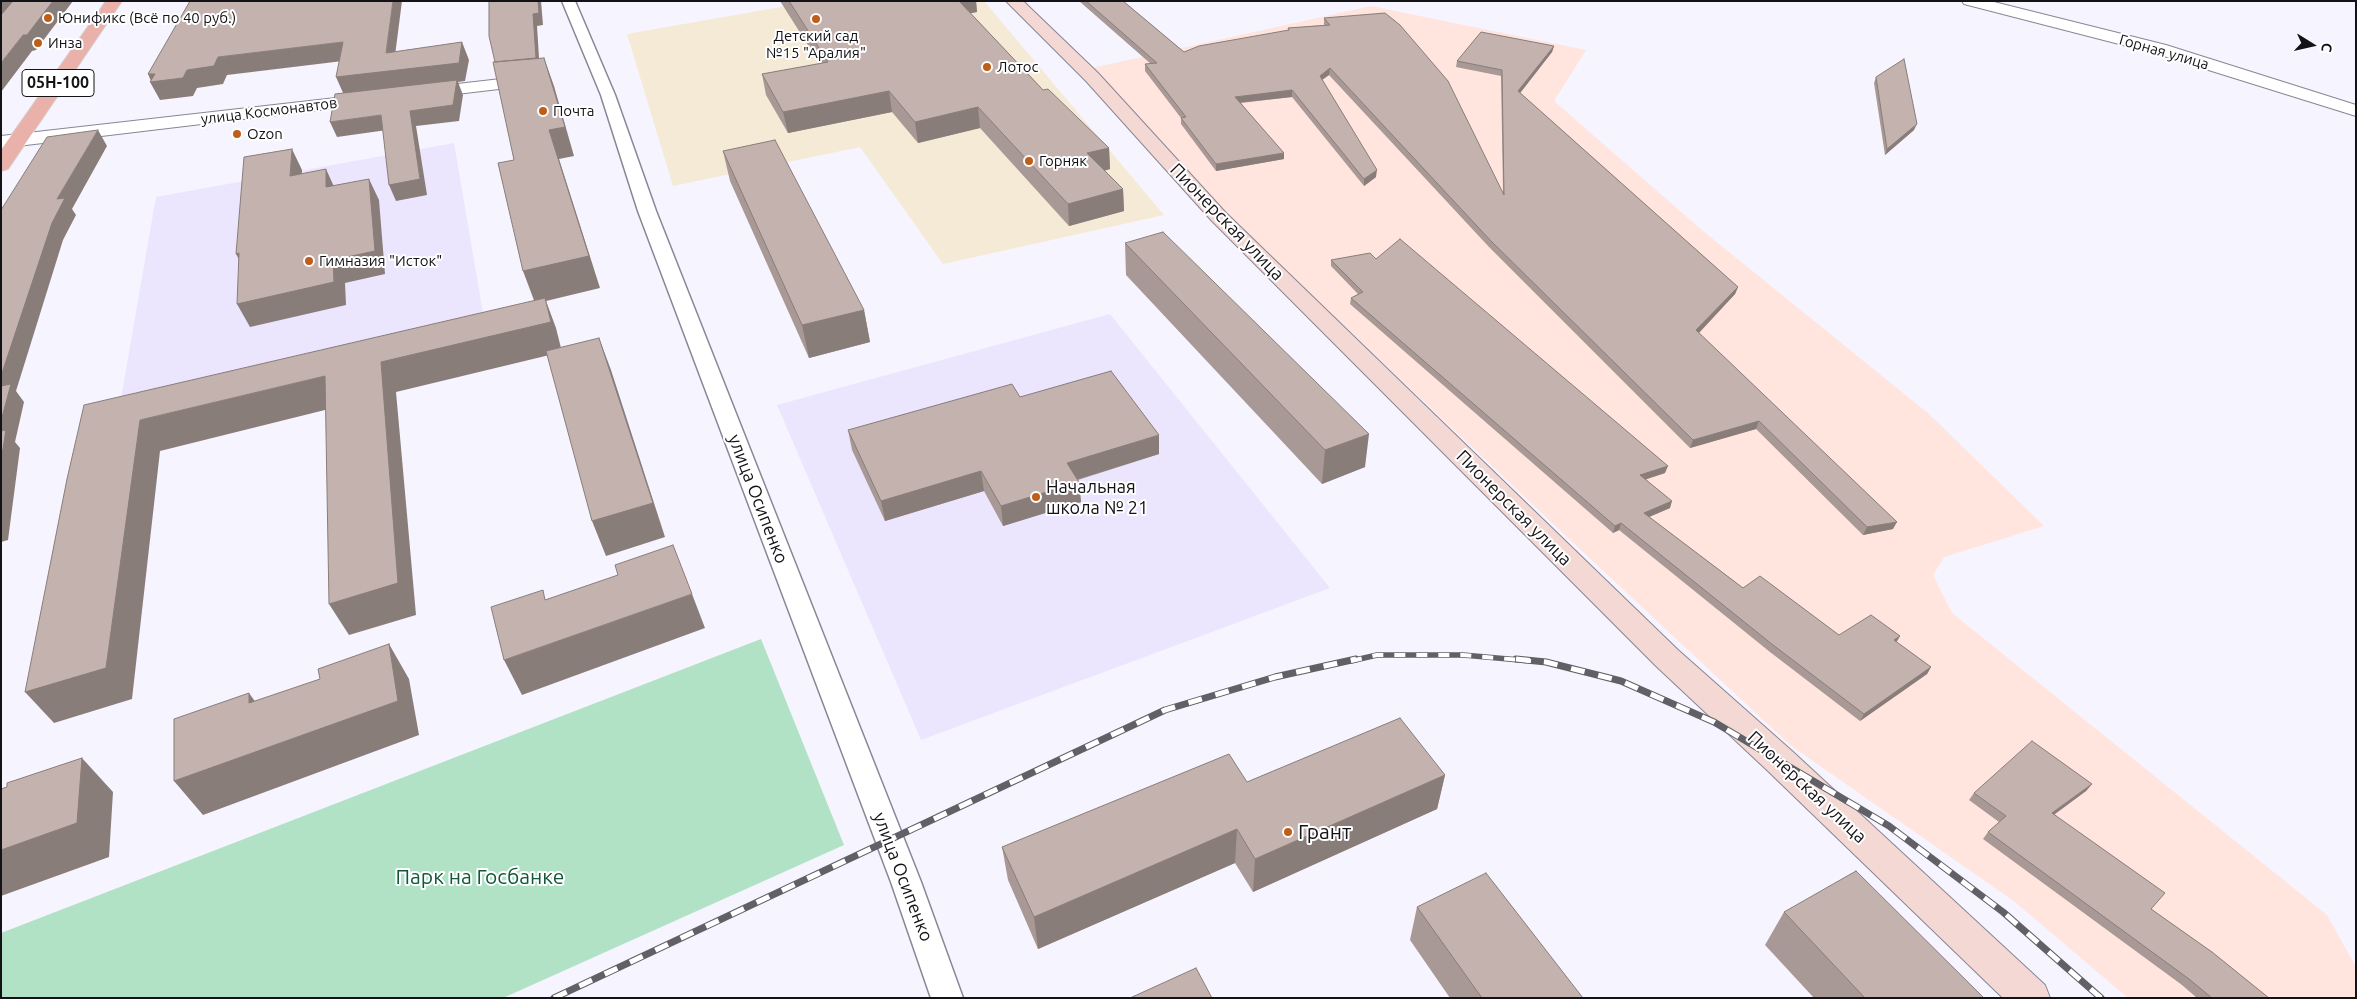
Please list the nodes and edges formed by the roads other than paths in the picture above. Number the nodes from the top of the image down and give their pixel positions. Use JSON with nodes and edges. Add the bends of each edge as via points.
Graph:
{"nodes":[{"id":1,"x":114,"y":1,"type":"edge"},
{"id":2,"x":568,"y":1,"type":"edge"},
{"id":3,"x":1014,"y":1,"type":"edge"},
{"id":4,"x":1970,"y":1,"type":"edge"},
{"id":5,"x":536,"y":80,"type":"edge"},
{"id":6,"x":406,"y":95,"type":"edge"},
{"id":7,"x":386,"y":97,"type":"edge"},
{"id":8,"x":2356,"y":111,"type":"edge"},
{"id":9,"x":10,"y":141,"type":"edge"},
{"id":10,"x":1,"y":165,"type":"edge"},
{"id":11,"x":947,"y":998,"type":"edge"},
{"id":12,"x":2031,"y":998,"type":"edge"}],
"edges":[{"from":1,"to":9,"type":"main road","number":"05Н-100"},
{"from":2,"to":11,"type":"street","name":"улица Осипенко","via":[[608,95],[647,211],[906,882]]},
{"from":3,"to":12,"type":"main road","name":"Пионерская улица","via":[[1092,77],[1219,217],[1667,658]]},
{"from":4,"to":8,"type":"street","name":"Горная улица","via":[[2160,50]]},
{"from":5,"to":6,"type":"street"},
{"from":7,"to":9,"type":"street","name":"улица Космонавтов"},
{"from":9,"to":10,"type":"main road","number":"05Н-100"}]}
